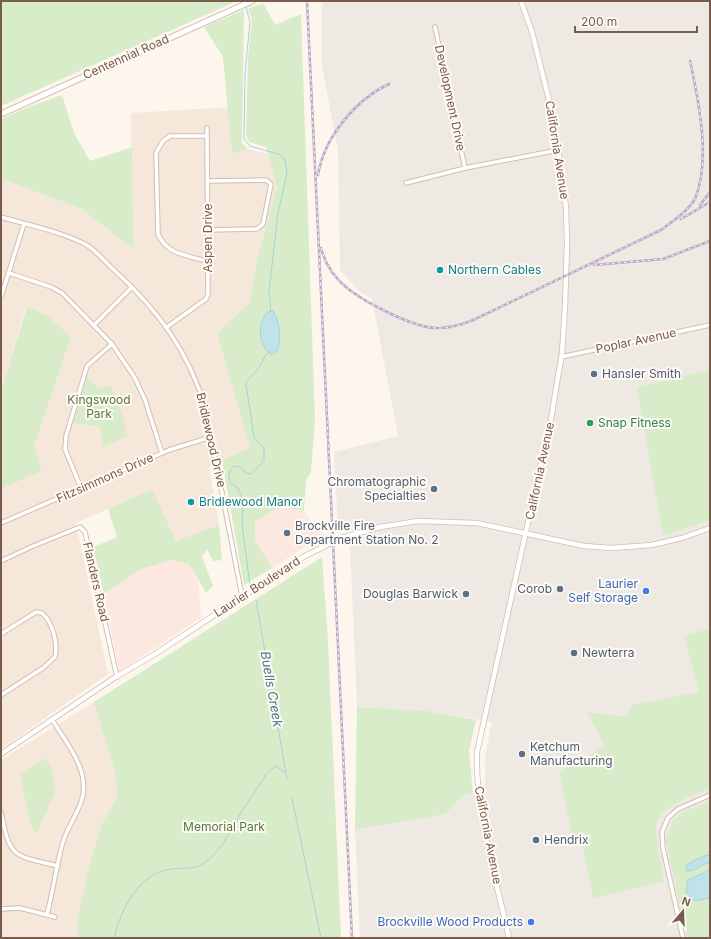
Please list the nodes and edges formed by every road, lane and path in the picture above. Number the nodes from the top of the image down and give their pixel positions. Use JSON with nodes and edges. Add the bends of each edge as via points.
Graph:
{"nodes":[{"id":1,"x":252,"y":1,"type":"edge"},
{"id":2,"x":520,"y":1,"type":"edge"},
{"id":3,"x":435,"y":27,"type":"dead end"},
{"id":4,"x":1,"y":114,"type":"edge"},
{"id":5,"x":207,"y":128,"type":"dead end"},
{"id":6,"x":207,"y":136,"type":"junction"},
{"id":7,"x":558,"y":150,"type":"junction"},
{"id":8,"x":465,"y":168,"type":"junction"},
{"id":9,"x":208,"y":181,"type":"junction"},
{"id":10,"x":406,"y":183,"type":"dead end"},
{"id":11,"x":1,"y":217,"type":"edge"},
{"id":12,"x":24,"y":224,"type":"junction"},
{"id":13,"x":208,"y":230,"type":"junction"},
{"id":14,"x":208,"y":261,"type":"junction"},
{"id":15,"x":9,"y":273,"type":"junction"},
{"id":16,"x":132,"y":287,"type":"junction"},
{"id":17,"x":1,"y":297,"type":"edge"},
{"id":18,"x":94,"y":325,"type":"junction"},
{"id":19,"x":710,"y":325,"type":"edge"},
{"id":20,"x":167,"y":327,"type":"junction"},
{"id":21,"x":112,"y":344,"type":"junction"},
{"id":22,"x":561,"y":357,"type":"junction"},
{"id":23,"x":211,"y":437,"type":"junction"},
{"id":24,"x":162,"y":453,"type":"junction"},
{"id":25,"x":81,"y":488,"type":"junction"},
{"id":26,"x":1,"y":523,"type":"edge"},
{"id":27,"x":710,"y":528,"type":"edge"},
{"id":28,"x":526,"y":534,"type":"junction"},
{"id":29,"x":1,"y":561,"type":"edge"},
{"id":30,"x":242,"y":596,"type":"junction"},
{"id":31,"x":1,"y":634,"type":"edge"},
{"id":32,"x":117,"y":677,"type":"junction"},
{"id":33,"x":1,"y":694,"type":"edge"},
{"id":34,"x":53,"y":721,"type":"junction"},
{"id":35,"x":1,"y":754,"type":"edge"},
{"id":36,"x":710,"y":795,"type":"edge"},
{"id":37,"x":1,"y":812,"type":"edge"},
{"id":38,"x":58,"y":866,"type":"junction"},
{"id":39,"x":1,"y":909,"type":"edge"},
{"id":40,"x":47,"y":914,"type":"junction"},
{"id":41,"x":55,"y":917,"type":"dead end"},
{"id":42,"x":509,"y":938,"type":"edge"},
{"id":43,"x":683,"y":938,"type":"edge"}],
"edges":[{"from":1,"to":4,"type":"main road","name":"Centennial Road"},
{"from":2,"to":7,"type":"street","name":"California Avenue","via":[[532,32]]},
{"from":3,"to":8,"type":"street","name":"Development Drive"},
{"from":5,"to":6,"type":"street","name":"Aspen Drive"},
{"from":6,"to":9,"type":"street","name":"Aspen Drive"},
{"from":6,"to":14,"type":"street","via":[[170,136],[163,141],[156,153],[158,234],[161,243],[172,251]]},
{"from":7,"to":8,"type":"street"},
{"from":7,"to":22,"type":"street","name":"California Avenue","via":[[566,207],[567,244]]},
{"from":8,"to":10,"type":"street"},
{"from":9,"to":13,"type":"street","name":"Aspen Drive"},
{"from":9,"to":13,"type":"street","via":[[266,180],[271,184],[263,224],[257,229]]},
{"from":11,"to":12,"type":"street","name":"Bridlewood Drive"},
{"from":12,"to":15,"type":"street"},
{"from":12,"to":16,"type":"street","name":"Bridlewood Drive","via":[[89,247]]},
{"from":13,"to":14,"type":"street","name":"Aspen Drive"},
{"from":14,"to":20,"type":"street","name":"Aspen Drive","via":[[206,299]]},
{"from":15,"to":17,"type":"street"},
{"from":15,"to":18,"type":"street","via":[[62,292]]},
{"from":16,"to":18,"type":"street"},
{"from":16,"to":20,"type":"street","name":"Bridlewood Drive","via":[[148,302]]},
{"from":18,"to":21,"type":"street"},
{"from":19,"to":22,"type":"street","name":"Poplar Avenue"},
{"from":20,"to":23,"type":"street","name":"Bridlewood Drive","via":[[187,358],[198,384]]},
{"from":21,"to":24,"type":"street","via":[[138,384]]},
{"from":21,"to":25,"type":"street","via":[[87,366],[66,436],[65,449]]},
{"from":22,"to":28,"type":"street","name":"California Avenue","via":[[551,419]]},
{"from":23,"to":24,"type":"street","name":"Fitzsimmons Drive"},
{"from":23,"to":30,"type":"street","name":"Bridlewood Drive"},
{"from":24,"to":25,"type":"street","name":"Fitzsimmons Drive"},
{"from":25,"to":26,"type":"street","name":"Fitzsimmons Drive"},
{"from":27,"to":28,"type":"street","name":"Laurier Boulevard","via":[[652,545],[611,548],[584,546]]},
{"from":28,"to":30,"type":"street","name":"Laurier Boulevard","via":[[477,523],[418,521],[380,527],[332,541]]},
{"from":28,"to":42,"type":"street","name":"California Avenue","via":[[477,752],[476,774],[479,801]]},
{"from":29,"to":32,"type":"street","name":"Flanders Road","via":[[80,527],[85,532]]},
{"from":30,"to":32,"type":"street","name":"Laurier Boulevard"},
{"from":31,"to":33,"type":"street","via":[[36,612],[42,613],[50,624],[56,650],[55,657],[43,668]]},
{"from":32,"to":34,"type":"street","name":"Laurier Boulevard"},
{"from":34,"to":35,"type":"street","name":"Laurier Boulevard"},
{"from":34,"to":38,"type":"street","via":[[74,753],[82,781],[82,799],[64,839]]},
{"from":36,"to":43,"type":"street","via":[[678,808],[668,818],[662,832],[663,848]]},
{"from":37,"to":38,"type":"street","via":[[6,839],[16,853],[25,858]]},
{"from":38,"to":40,"type":"street"},
{"from":39,"to":40,"type":"street","via":[[20,908]]},
{"from":40,"to":41,"type":"street"}]}
